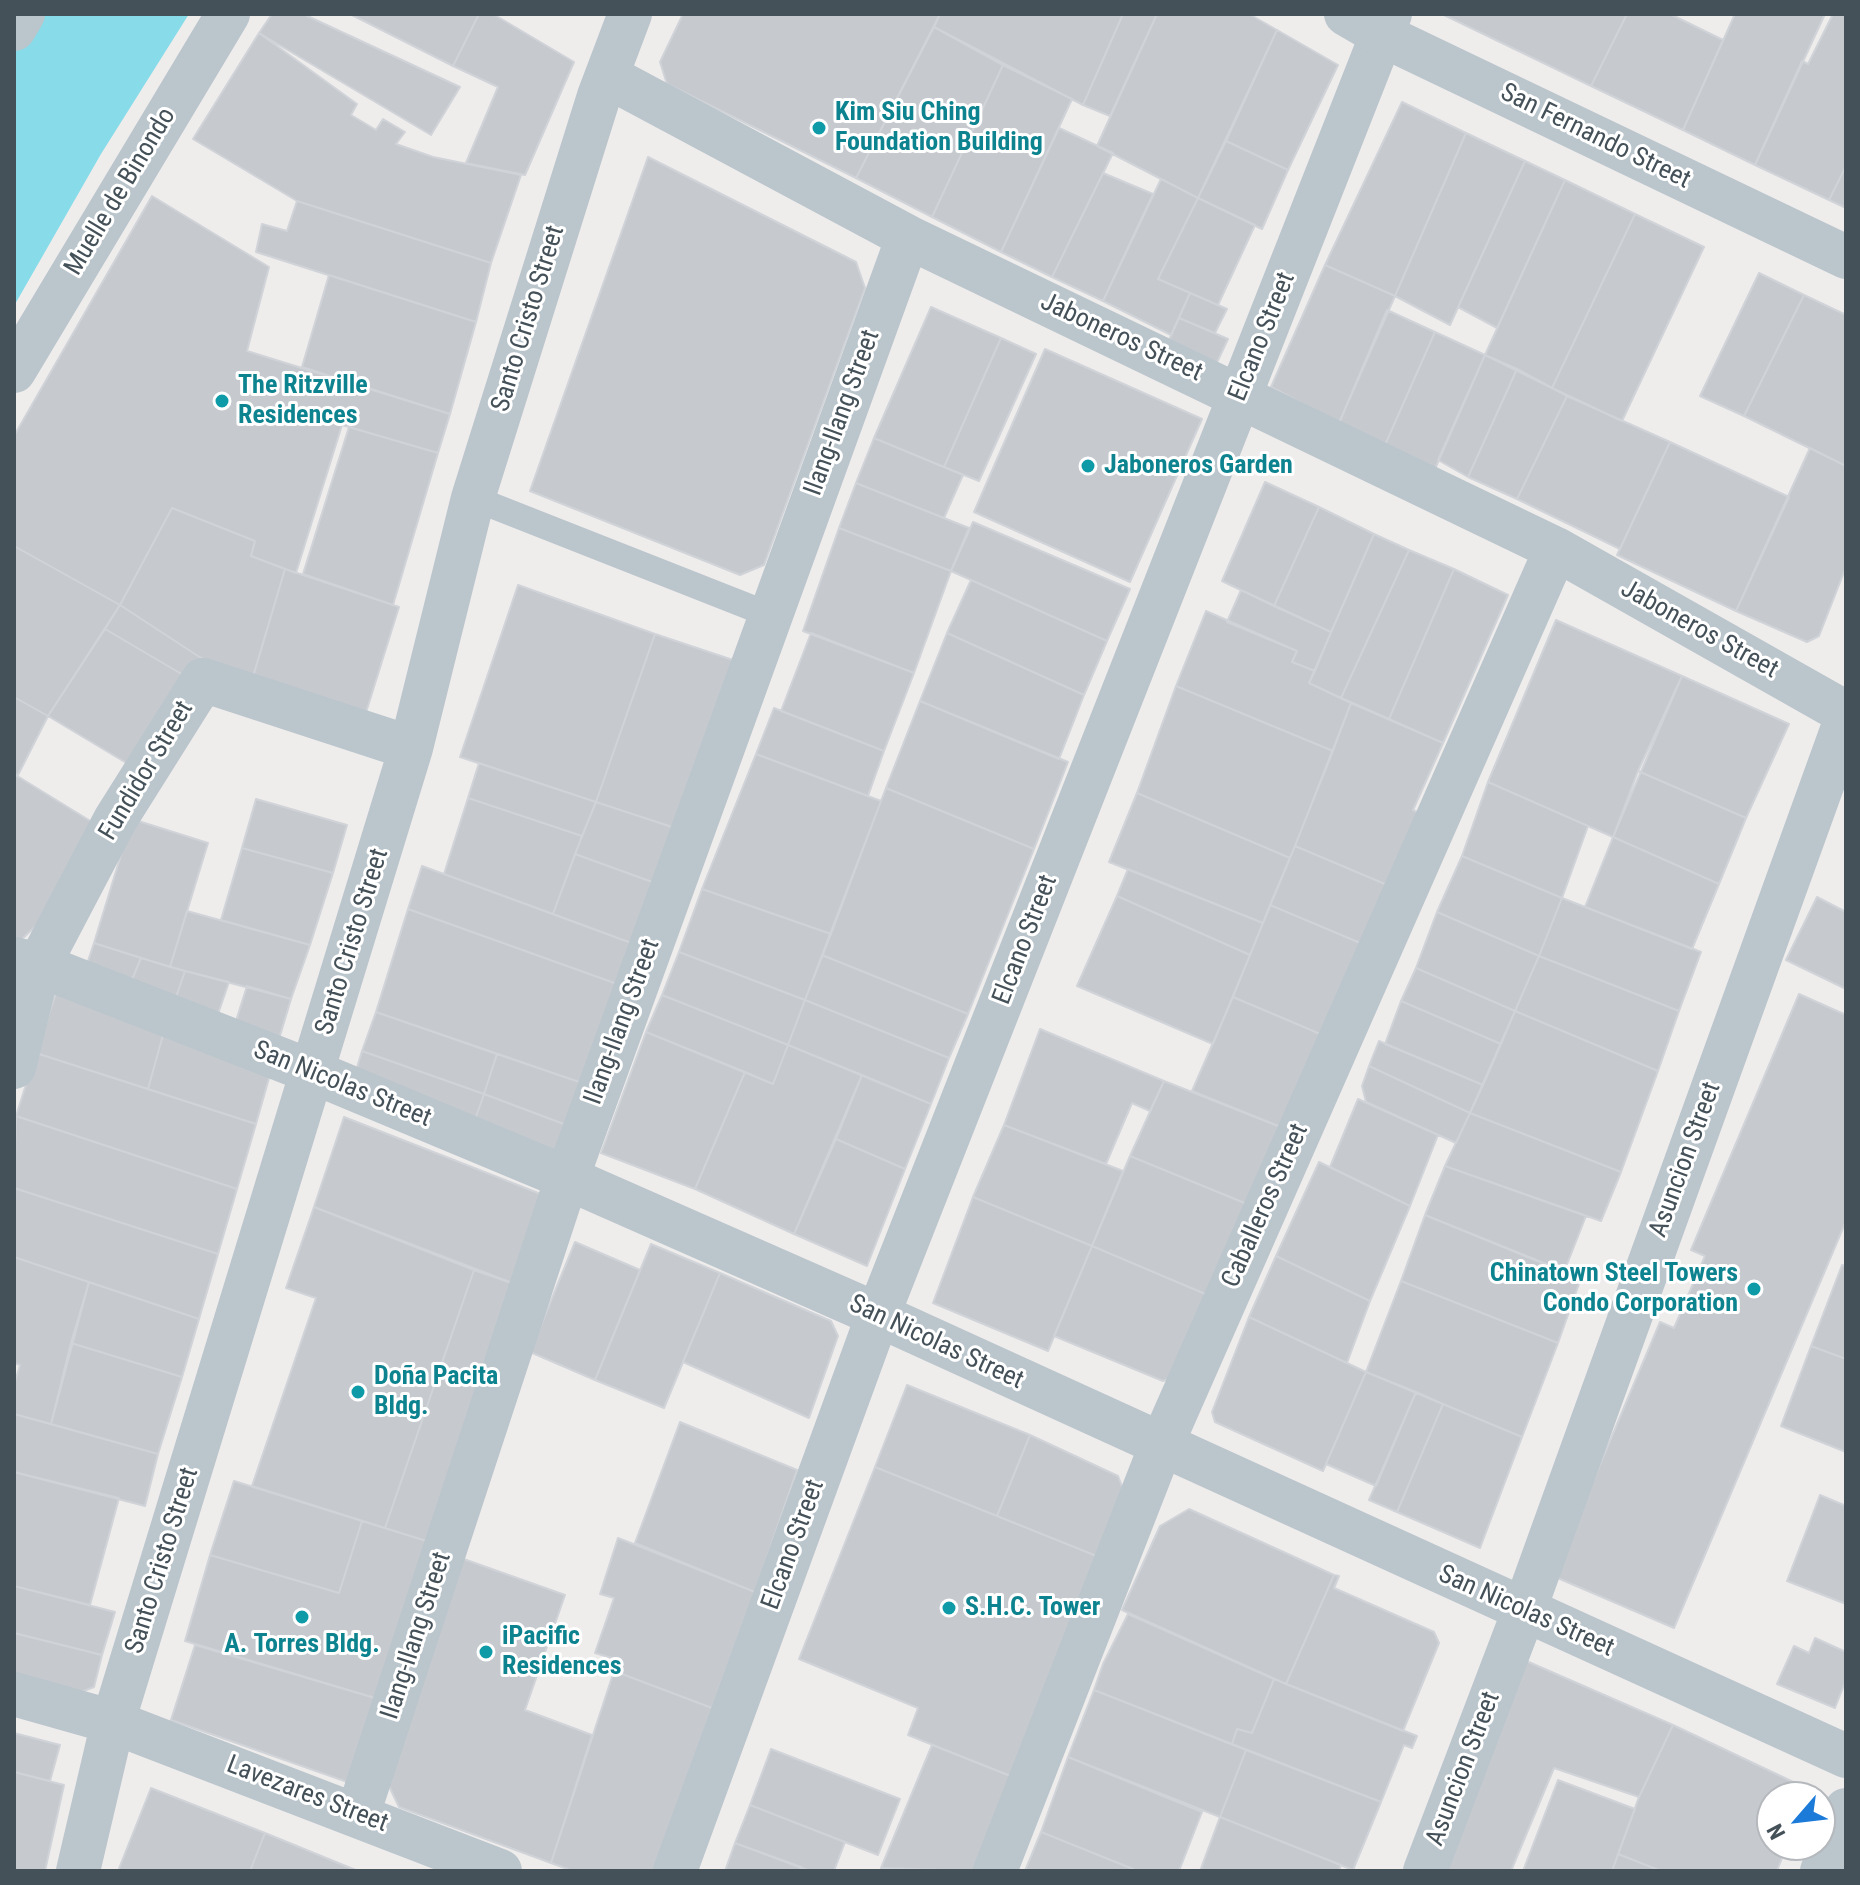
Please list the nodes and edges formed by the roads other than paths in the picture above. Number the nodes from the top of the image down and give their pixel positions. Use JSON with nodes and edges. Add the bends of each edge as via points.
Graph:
{"nodes":[{"id":1,"x":23,"y":14,"type":"edge"},
{"id":2,"x":228,"y":14,"type":"edge"},
{"id":3,"x":630,"y":14,"type":"edge"},
{"id":4,"x":1373,"y":21,"type":"edge"},
{"id":5,"x":14,"y":29,"type":"edge"},
{"id":6,"x":607,"y":76,"type":"junction"},
{"id":7,"x":908,"y":237,"type":"junction"},
{"id":8,"x":1846,"y":257,"type":"edge"},
{"id":9,"x":14,"y":371,"type":"edge"},
{"id":10,"x":1240,"y":394,"type":"junction"},
{"id":11,"x":473,"y":498,"type":"junction"},
{"id":12,"x":1556,"y":549,"type":"junction"},
{"id":13,"x":770,"y":615,"type":"junction"},
{"id":14,"x":1846,"y":716,"type":"edge"},
{"id":15,"x":411,"y":748,"type":"junction"},
{"id":16,"x":27,"y":962,"type":"edge"},
{"id":17,"x":14,"y":1067,"type":"edge"},
{"id":18,"x":313,"y":1072,"type":"junction"},
{"id":19,"x":567,"y":1178,"type":"junction"},
{"id":20,"x":878,"y":1315,"type":"junction"},
{"id":21,"x":1161,"y":1446,"type":"junction"},
{"id":22,"x":1524,"y":1611,"type":"junction"},
{"id":23,"x":14,"y":1694,"type":"edge"},
{"id":24,"x":113,"y":1722,"type":"junction"},
{"id":25,"x":1846,"y":1756,"type":"edge"},
{"id":26,"x":1846,"y":1810,"type":"edge"},
{"id":27,"x":358,"y":1814,"type":"junction"},
{"id":28,"x":78,"y":1871,"type":"edge"},
{"id":29,"x":500,"y":1871,"type":"edge"},
{"id":30,"x":675,"y":1871,"type":"edge"},
{"id":31,"x":995,"y":1871,"type":"edge"},
{"id":32,"x":1425,"y":1871,"type":"edge"},
{"id":33,"x":1822,"y":1871,"type":"edge"}],
"edges":[{"from":1,"to":5,"type":"street"},
{"from":2,"to":9,"type":"street","name":"Muelle de Binondo"},
{"from":3,"to":6,"type":"street","name":"Santo Cristo Street"},
{"from":4,"to":8,"type":"street","name":"San Fernando Street"},
{"from":4,"to":10,"type":"street","name":"Elcano Street"},
{"from":6,"to":7,"type":"street","name":"Jaboneros Street"},
{"from":6,"to":11,"type":"street","name":"Santo Cristo Street"},
{"from":7,"to":10,"type":"street","name":"Jaboneros Street"},
{"from":7,"to":13,"type":"street","name":"Ilang-Ilang Street"},
{"from":10,"to":12,"type":"street","name":"Jaboneros Street"},
{"from":10,"to":20,"type":"street","name":"Elcano Street"},
{"from":11,"to":13,"type":"lane"},
{"from":11,"to":15,"type":"street","name":"Santo Cristo Street"},
{"from":12,"to":14,"type":"street","name":"Jaboneros Street"},
{"from":12,"to":21,"type":"street","name":"Caballeros Street"},
{"from":13,"to":19,"type":"street","name":"Ilang-Ilang Street"},
{"from":14,"to":22,"type":"street","name":"Asuncion Street"},
{"from":15,"to":16,"type":"street","name":"Fundidor Street","via":[[203,680]]},
{"from":15,"to":18,"type":"street","name":"Santo Cristo Street"},
{"from":16,"to":17,"type":"street","name":"Fundidor Street"},
{"from":16,"to":18,"type":"street","name":"San Nicolas Street"},
{"from":18,"to":19,"type":"street","name":"San Nicolas Street"},
{"from":18,"to":24,"type":"street","name":"Santo Cristo Street"},
{"from":19,"to":20,"type":"street","name":"San Nicolas Street"},
{"from":19,"to":27,"type":"street","name":"Ilang-Ilang Street"},
{"from":20,"to":21,"type":"street","name":"San Nicolas Street"},
{"from":20,"to":30,"type":"street","name":"Elcano Street"},
{"from":21,"to":22,"type":"street","name":"San Nicolas Street"},
{"from":21,"to":31,"type":"street","name":"Caballeros Street"},
{"from":22,"to":25,"type":"street","name":"San Nicolas Street"},
{"from":22,"to":32,"type":"street","name":"Asuncion Street"},
{"from":23,"to":24,"type":"street","name":"Lavezares Street"},
{"from":24,"to":27,"type":"street","name":"Lavezares Street"},
{"from":24,"to":28,"type":"street","name":"Santo Cristo Street"},
{"from":26,"to":33,"type":"street"},
{"from":27,"to":29,"type":"street","name":"Lavezares Street"}]}
